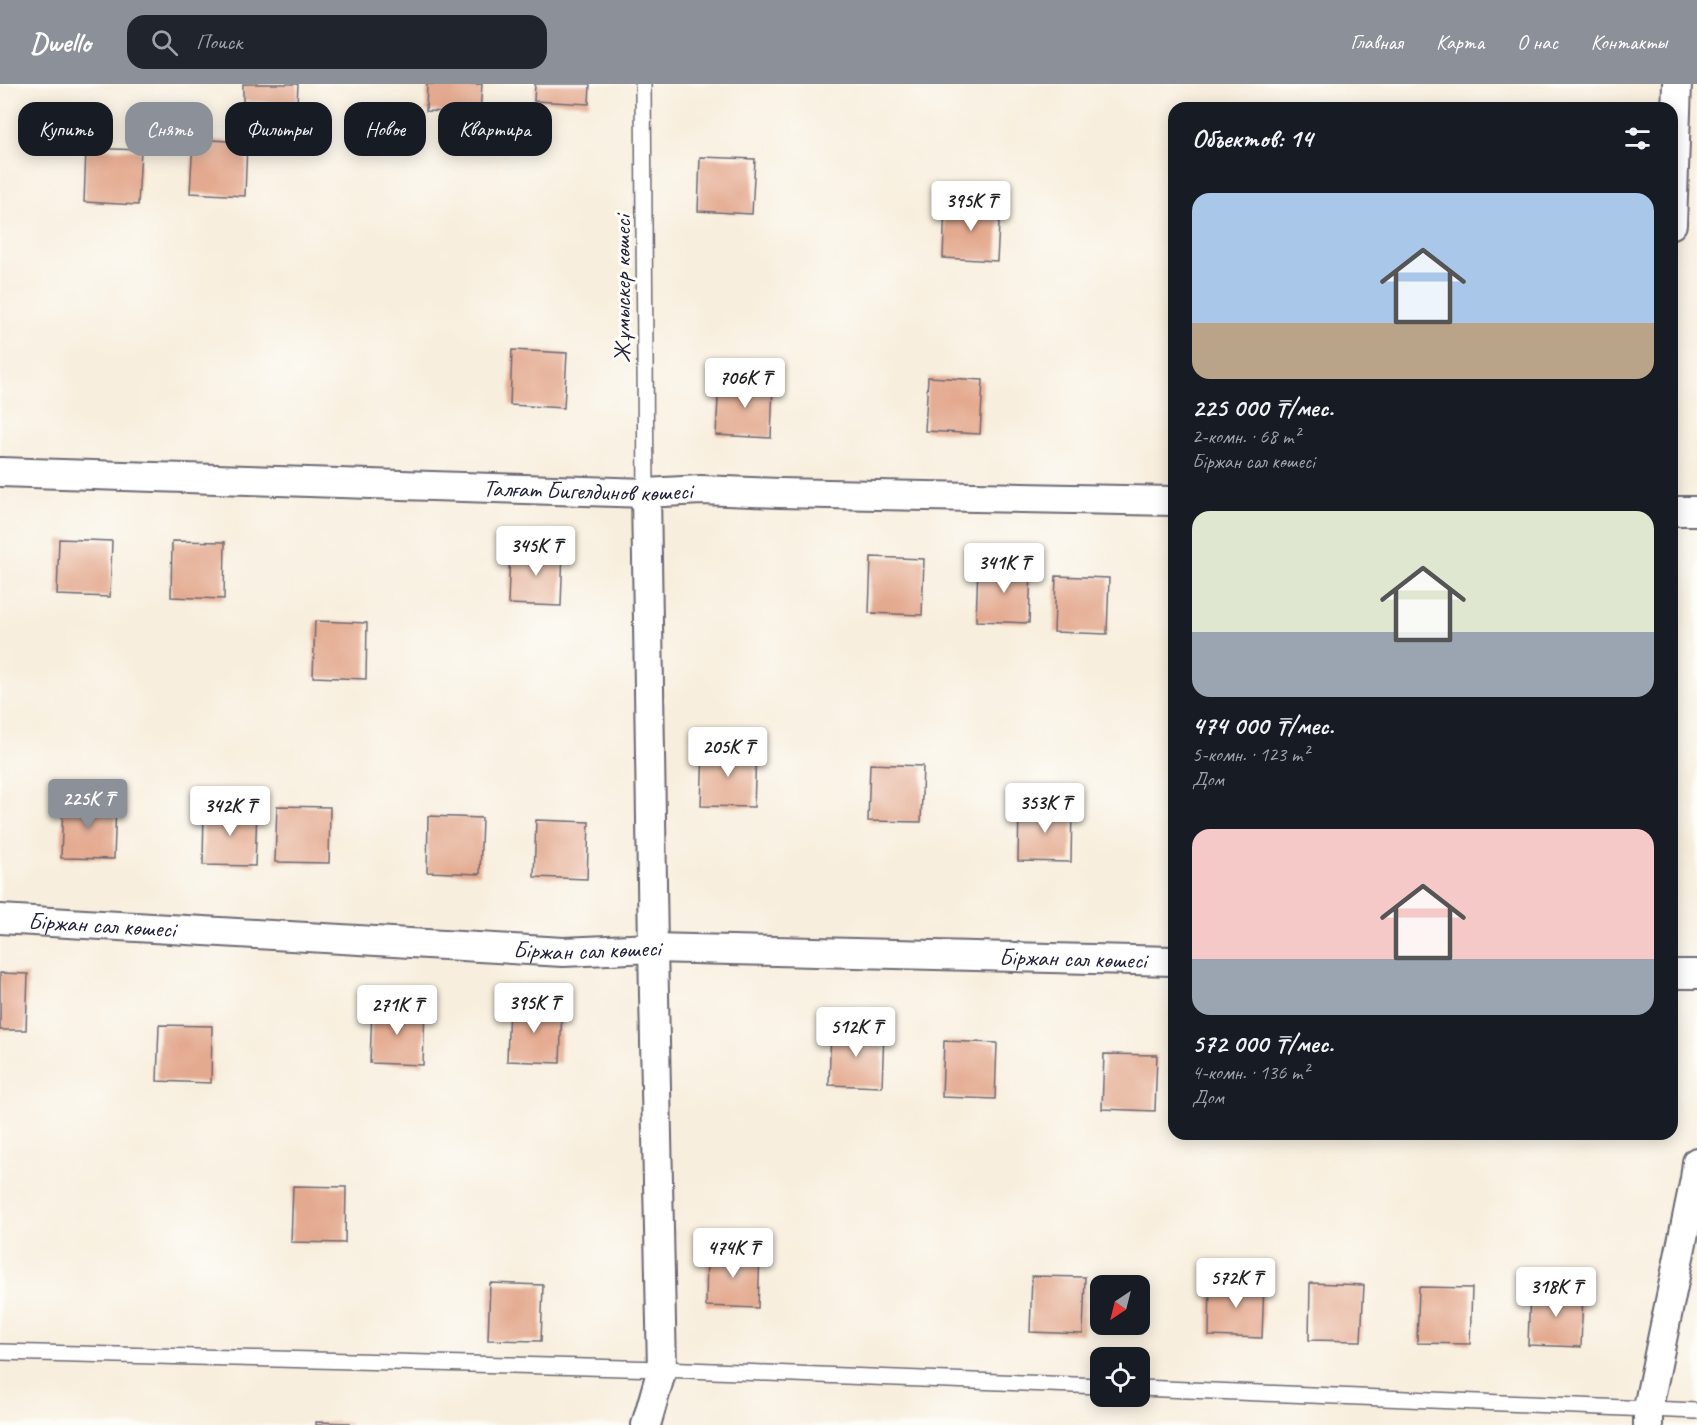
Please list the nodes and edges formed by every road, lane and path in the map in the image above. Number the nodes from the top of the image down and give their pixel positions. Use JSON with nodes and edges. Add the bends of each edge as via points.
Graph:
{"nodes":[{"id":1,"x":643,"y":84,"type":"edge"},
{"id":2,"x":1677,"y":84,"type":"edge"},
{"id":3,"x":1676,"y":102,"type":"edge"},
{"id":4,"x":0,"y":472,"type":"edge"},
{"id":5,"x":646,"y":493,"type":"junction"},
{"id":6,"x":1168,"y":501,"type":"edge"},
{"id":7,"x":1678,"y":511,"type":"edge"},
{"id":8,"x":1697,"y":511,"type":"edge"},
{"id":9,"x":0,"y":920,"type":"edge"},
{"id":10,"x":653,"y":948,"type":"junction"},
{"id":11,"x":1168,"y":961,"type":"edge"},
{"id":12,"x":1678,"y":974,"type":"edge"},
{"id":13,"x":1697,"y":974,"type":"edge"},
{"id":14,"x":1697,"y":1162,"type":"edge"},
{"id":15,"x":0,"y":1352,"type":"edge"},
{"id":16,"x":662,"y":1369,"type":"junction"},
{"id":17,"x":1090,"y":1386,"type":"edge"},
{"id":18,"x":1150,"y":1389,"type":"edge"},
{"id":19,"x":1697,"y":1411,"type":"edge"},
{"id":20,"x":1648,"y":1417,"type":"edge"},
{"id":21,"x":646,"y":1425,"type":"edge"}],
"edges":[{"from":1,"to":5,"type":"lane","name":"Жұмыскер көшесі"},
{"from":2,"to":3,"type":"street"},
{"from":4,"to":5,"type":"street","name":"Талғат Бигелдинов көшесі"},
{"from":5,"to":6,"type":"street","name":"Талғат Бигелдинов көшесі","via":[[701,490]]},
{"from":5,"to":10,"type":"street"},
{"from":7,"to":8,"type":"street"},
{"from":9,"to":10,"type":"street","name":"Біржан сал көшесі","via":[[563,952]]},
{"from":10,"to":11,"type":"street","name":"Біржан сал көшесі"},
{"from":10,"to":16,"type":"street"},
{"from":12,"to":13,"type":"street"},
{"from":14,"to":20,"type":"street"},
{"from":15,"to":16,"type":"lane"},
{"from":16,"to":17,"type":"lane"},
{"from":16,"to":21,"type":"street"},
{"from":18,"to":20,"type":"lane"},
{"from":19,"to":20,"type":"lane"}]}
